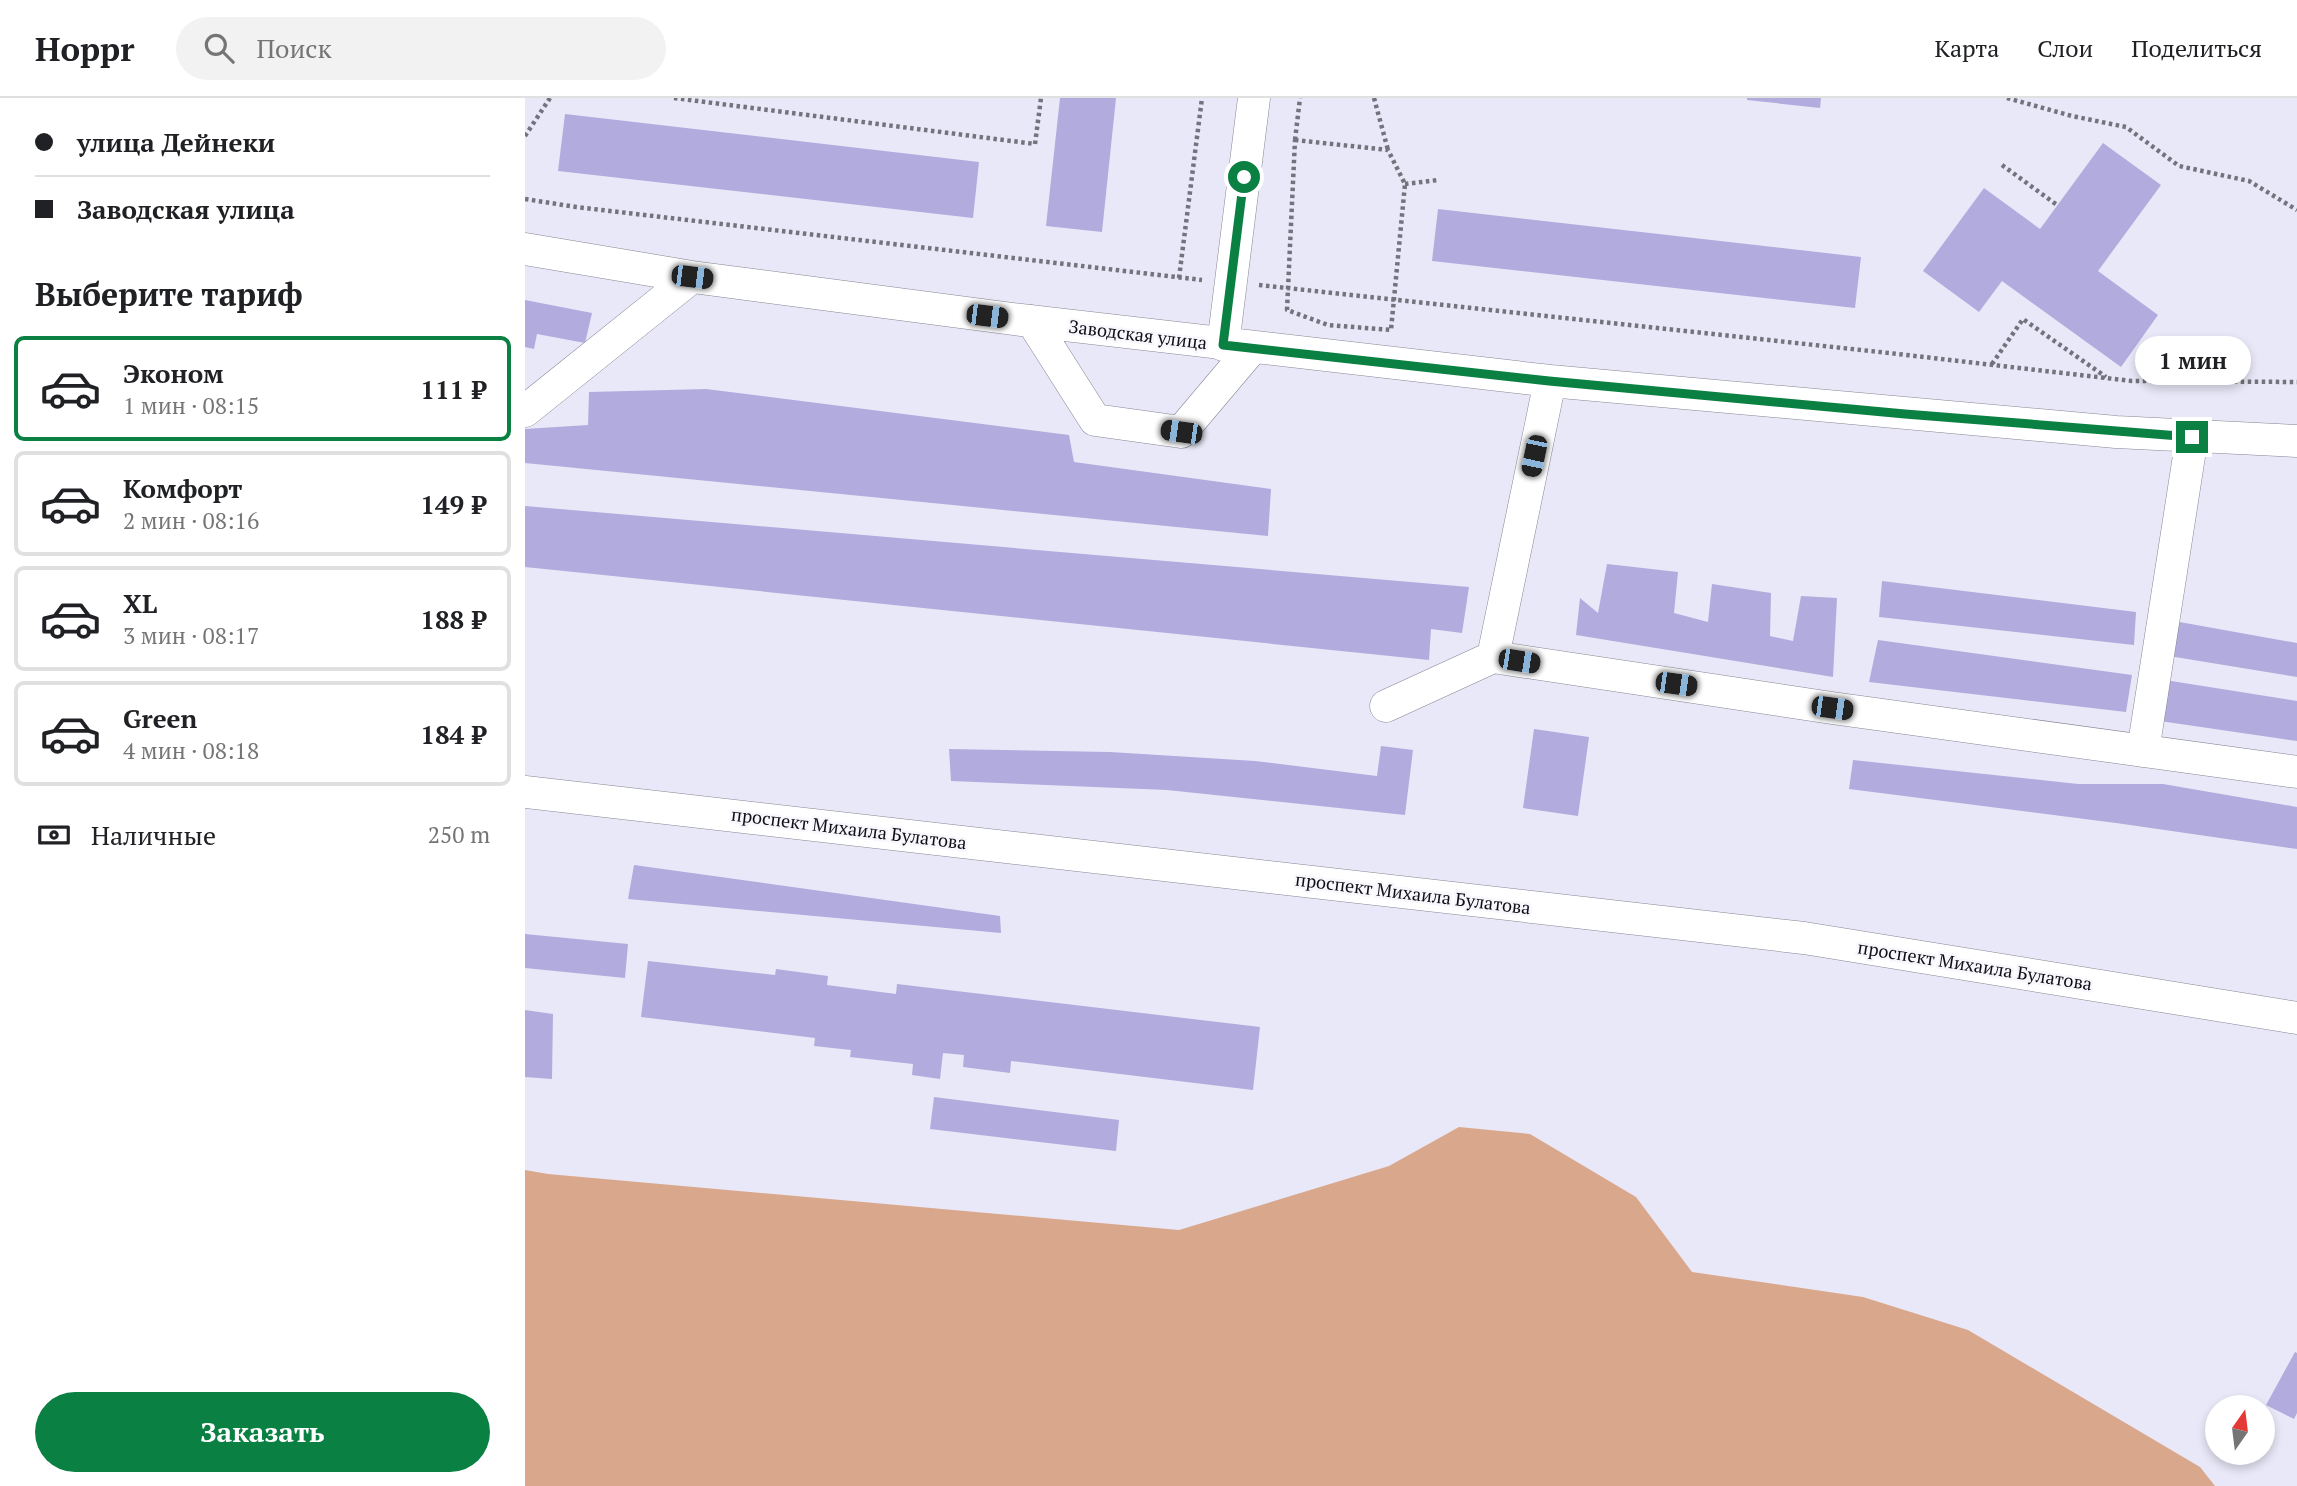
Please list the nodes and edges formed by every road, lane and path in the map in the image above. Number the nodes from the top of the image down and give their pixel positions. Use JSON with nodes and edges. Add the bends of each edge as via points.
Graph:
{"nodes":[{"id":1,"x":550,"y":98,"type":"edge"},
{"id":2,"x":674,"y":98,"type":"edge"},
{"id":3,"x":1041,"y":98,"type":"edge"},
{"id":4,"x":1202,"y":98,"type":"edge"},
{"id":5,"x":1254,"y":98,"type":"edge"},
{"id":6,"x":1300,"y":98,"type":"edge"},
{"id":7,"x":1374,"y":98,"type":"edge"},
{"id":8,"x":2007,"y":98,"type":"edge"},
{"id":9,"x":525,"y":136,"type":"edge"},
{"id":10,"x":1295,"y":140,"type":"junction"},
{"id":11,"x":1388,"y":150,"type":"junction"},
{"id":12,"x":2002,"y":165,"type":"dead end"},
{"id":13,"x":1438,"y":180,"type":"dead end"},
{"id":14,"x":1405,"y":184,"type":"junction"},
{"id":15,"x":525,"y":199,"type":"edge"},
{"id":16,"x":2057,"y":205,"type":"dead end"},
{"id":17,"x":2297,"y":210,"type":"edge"},
{"id":18,"x":525,"y":249,"type":"edge"},
{"id":19,"x":692,"y":277,"type":"junction"},
{"id":20,"x":1179,"y":278,"type":"junction"},
{"id":21,"x":1231,"y":283,"type":"junction"},
{"id":22,"x":1289,"y":287,"type":"junction"},
{"id":23,"x":1394,"y":298,"type":"junction"},
{"id":24,"x":1032,"y":321,"type":"junction"},
{"id":25,"x":1238,"y":346,"type":"junction"},
{"id":26,"x":1992,"y":364,"type":"junction"},
{"id":27,"x":2109,"y":379,"type":"junction"},
{"id":28,"x":1549,"y":381,"type":"junction"},
{"id":29,"x":2297,"y":382,"type":"edge"},
{"id":30,"x":525,"y":411,"type":"edge"},
{"id":31,"x":2192,"y":437,"type":"junction"},
{"id":32,"x":2297,"y":441,"type":"edge"},
{"id":33,"x":1493,"y":657,"type":"junction"},
{"id":34,"x":1386,"y":706,"type":"dead end"},
{"id":35,"x":2143,"y":751,"type":"junction"},
{"id":36,"x":2297,"y":772,"type":"edge"},
{"id":37,"x":525,"y":792,"type":"edge"},
{"id":38,"x":2297,"y":1018,"type":"edge"}],
"edges":[{"from":1,"to":9,"type":"path"},
{"from":2,"to":3,"type":"path","via":[[1035,144]]},
{"from":4,"to":20,"type":"path"},
{"from":5,"to":21,"type":"street"},
{"from":6,"to":10,"type":"path"},
{"from":7,"to":11,"type":"path"},
{"from":8,"to":17,"type":"path","via":[[2126,127],[2179,166],[2249,181]]},
{"from":10,"to":11,"type":"path"},
{"from":10,"to":22,"type":"path"},
{"from":11,"to":14,"type":"path"},
{"from":12,"to":16,"type":"path"},
{"from":13,"to":14,"type":"path"},
{"from":14,"to":23,"type":"path"},
{"from":15,"to":20,"type":"path"},
{"from":18,"to":19,"type":"street","name":"Заводская улица"},
{"from":19,"to":24,"type":"street","name":"Заводская улица"},
{"from":19,"to":30,"type":"street"},
{"from":20,"to":21,"type":"path"},
{"from":21,"to":22,"type":"path"},
{"from":21,"to":25,"type":"street"},
{"from":22,"to":23,"type":"path"},
{"from":22,"to":23,"type":"path","via":[[1287,310],[1328,325],[1391,330]]},
{"from":23,"to":26,"type":"path"},
{"from":24,"to":25,"type":"street","name":"Заводская улица"},
{"from":24,"to":25,"type":"street","via":[[1095,420],[1181,432]]},
{"from":25,"to":28,"type":"street","name":"Заводская улица"},
{"from":26,"to":27,"type":"path"},
{"from":26,"to":27,"type":"path","via":[[2023,319]]},
{"from":27,"to":29,"type":"path"},
{"from":28,"to":31,"type":"street","name":"Заводская улица"},
{"from":28,"to":33,"type":"street"},
{"from":31,"to":32,"type":"street","name":"Заводская улица"},
{"from":31,"to":35,"type":"street"},
{"from":33,"to":34,"type":"street"},
{"from":33,"to":35,"type":"street"},
{"from":35,"to":36,"type":"street"},
{"from":37,"to":38,"type":"street","name":"проспект Михаила Булатова","via":[[1804,938]]}]}
